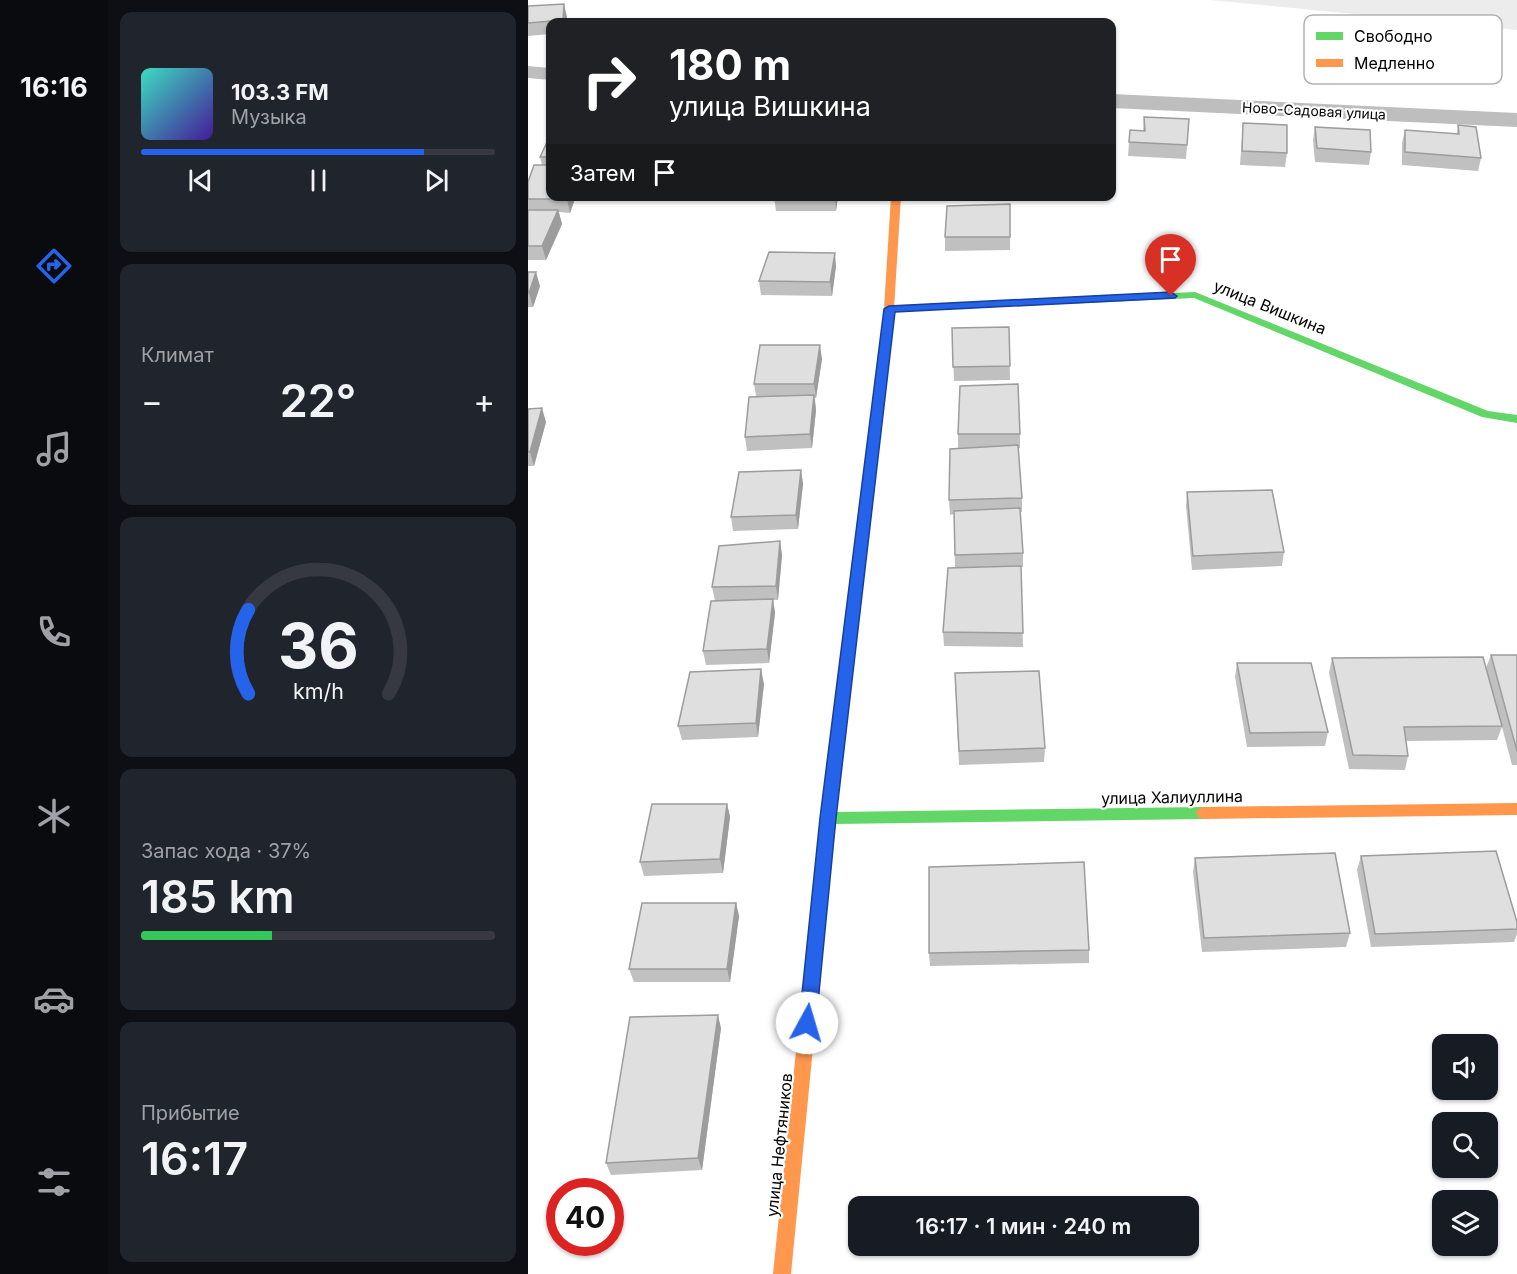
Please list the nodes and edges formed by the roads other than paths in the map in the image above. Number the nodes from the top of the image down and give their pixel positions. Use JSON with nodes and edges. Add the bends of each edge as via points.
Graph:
{"nodes":[{"id":1,"x":1116,"y":101,"type":"edge"},
{"id":2,"x":1517,"y":120,"type":"edge"},
{"id":3,"x":896,"y":201,"type":"edge"},
{"id":4,"x":889,"y":309,"type":"junction"},
{"id":5,"x":1517,"y":419,"type":"edge"},
{"id":6,"x":1517,"y":809,"type":"edge"},
{"id":7,"x":828,"y":818,"type":"junction"},
{"id":8,"x":782,"y":1274,"type":"edge"}],
"edges":[{"from":1,"to":2,"type":"street","name":"Ново-Садовая улица"},
{"from":3,"to":4,"type":"street","name":"улица Нефтяников"},
{"from":4,"to":5,"type":"street","name":"улица Вишкина","via":[[1195,295],[1486,414]]},
{"from":4,"to":7,"type":"street","name":"улица Нефтяников"},
{"from":6,"to":7,"type":"street","name":"улица Халиуллина"},
{"from":7,"to":8,"type":"street","name":"улица Нефтяников"}]}
